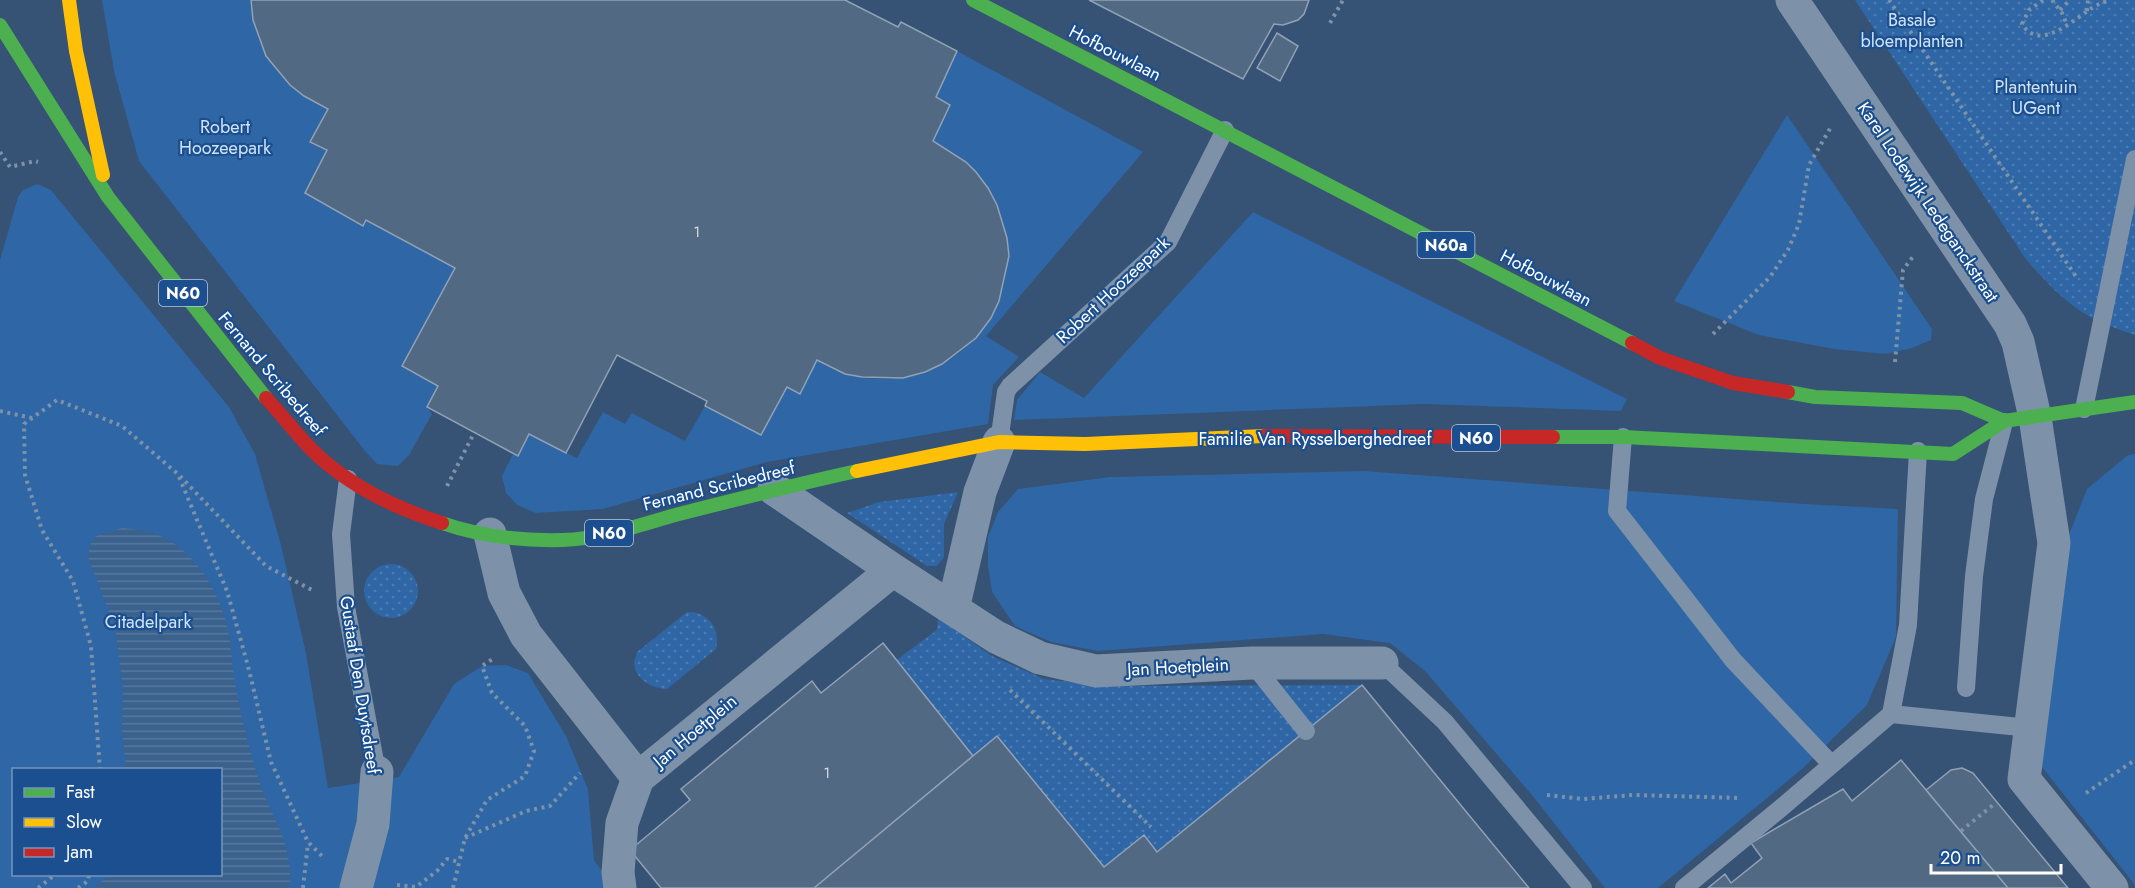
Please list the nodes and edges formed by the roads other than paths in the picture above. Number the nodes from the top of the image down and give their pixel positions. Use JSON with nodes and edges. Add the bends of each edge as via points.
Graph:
{"nodes":[{"id":1,"x":69,"y":0,"type":"edge"},
{"id":2,"x":973,"y":0,"type":"edge"},
{"id":3,"x":1792,"y":0,"type":"edge"},
{"id":4,"x":0,"y":25,"type":"edge"},
{"id":5,"x":1225,"y":130,"type":"junction"},
{"id":6,"x":2135,"y":159,"type":"edge"},
{"id":7,"x":108,"y":197,"type":"junction"},
{"id":8,"x":2135,"y":402,"type":"edge"},
{"id":9,"x":2084,"y":409,"type":"junction"},
{"id":10,"x":2020,"y":419,"type":"junction"},
{"id":11,"x":1623,"y":437,"type":"junction"},
{"id":12,"x":999,"y":442,"type":"junction"},
{"id":13,"x":1918,"y":451,"type":"junction"},
{"id":14,"x":348,"y":479,"type":"junction"},
{"id":15,"x":774,"y":489,"type":"junction"},
{"id":16,"x":490,"y":534,"type":"junction"},
{"id":17,"x":893,"y":570,"type":"junction"},
{"id":18,"x":952,"y":609,"type":"junction"},
{"id":19,"x":1252,"y":663,"type":"junction"},
{"id":20,"x":1382,"y":663,"type":"joint"},
{"id":21,"x":1966,"y":688,"type":"dead end"},
{"id":22,"x":1891,"y":714,"type":"junction"},
{"id":23,"x":2030,"y":728,"type":"junction"},
{"id":24,"x":1306,"y":731,"type":"dead end"},
{"id":25,"x":1831,"y":764,"type":"junction"},
{"id":26,"x":377,"y":772,"type":"joint"},
{"id":27,"x":638,"y":778,"type":"junction"},
{"id":28,"x":348,"y":876,"type":"edge"},
{"id":29,"x":620,"y":888,"type":"edge"},
{"id":30,"x":1583,"y":888,"type":"edge"},
{"id":31,"x":1684,"y":888,"type":"edge"},
{"id":32,"x":2112,"y":888,"type":"edge"}],
"edges":[{"from":1,"to":7,"type":"main road","number":"N60","via":[[76,51]]},
{"from":2,"to":5,"type":"main road","name":"Hofbouwlaan","number":"N60a"},
{"from":3,"to":10,"type":"street","name":"Karel Lodewijk Ledeganckstraat","via":[[2010,324],[2018,342]]},
{"from":4,"to":7,"type":"main road","name":"Fernand Scribedreef","number":"N60"},
{"from":5,"to":10,"type":"main road","name":"Hofbouwlaan","number":"N60a","via":[[1660,358],[1733,383],[1815,397],[1962,403]]},
{"from":5,"to":12,"type":"lane","name":"Robert Hoozeepark","via":[[1168,242],[1010,386]]},
{"from":6,"to":9,"type":"lane"},
{"from":7,"to":14,"type":"main road","name":"Fernand Scribedreef","number":"N60","via":[[258,389],[313,451]]},
{"from":8,"to":9,"type":"main road","number":"N60"},
{"from":9,"to":10,"type":"main road","number":"N60"},
{"from":10,"to":13,"type":"main road","name":"Familie Van Rysselberghedreef","number":"N60","via":[[1953,454]]},
{"from":10,"to":21,"type":"lane","via":[[1984,499]]},
{"from":10,"to":23,"type":"street","via":[[2054,543]]},
{"from":11,"to":12,"type":"main road","name":"Familie Van Rysselberghedreef","number":"N60","via":[[1270,436],[1085,444]]},
{"from":11,"to":13,"type":"main road","name":"Familie Van Rysselberghedreef","number":"N60"},
{"from":11,"to":25,"type":"lane","via":[[1617,511],[1733,660]]},
{"from":12,"to":15,"type":"main road","name":"Fernand Scribedreef","number":"N60"},
{"from":12,"to":18,"type":"street","via":[[980,492]]},
{"from":13,"to":22,"type":"lane","via":[[1908,625]]},
{"from":14,"to":16,"type":"main road","name":"Fernand Scribedreef","number":"N60","via":[[414,514]]},
{"from":14,"to":26,"type":"lane","name":"Gustaaf Den Duytsdreef","via":[[341,534],[346,607]]},
{"from":15,"to":16,"type":"main road","name":"Fernand Scribedreef","number":"N60","via":[[612,532],[565,540]]},
{"from":15,"to":17,"type":"street","name":"Jan Hoetplein"},
{"from":16,"to":27,"type":"street","name":"Jan Hoetplein","via":[[504,593],[526,635]]},
{"from":17,"to":18,"type":"street","name":"Jan Hoetplein"},
{"from":17,"to":27,"type":"street","name":"Jan Hoetplein"},
{"from":18,"to":19,"type":"street","name":"Jan Hoetplein","via":[[996,637],[1040,658],[1096,671]]},
{"from":19,"to":20,"type":"street","name":"Jan Hoetplein"},
{"from":19,"to":24,"type":"lane"},
{"from":20,"to":30,"type":"lane","via":[[1445,722]]},
{"from":22,"to":23,"type":"lane"},
{"from":22,"to":25,"type":"lane"},
{"from":23,"to":32,"type":"street","via":[[2024,779]]},
{"from":25,"to":31,"type":"lane"},
{"from":26,"to":28,"type":"street","name":"Gustaaf Den Duytsdreef","via":[[373,824]]},
{"from":27,"to":29,"type":"street","via":[[622,823]]}]}
